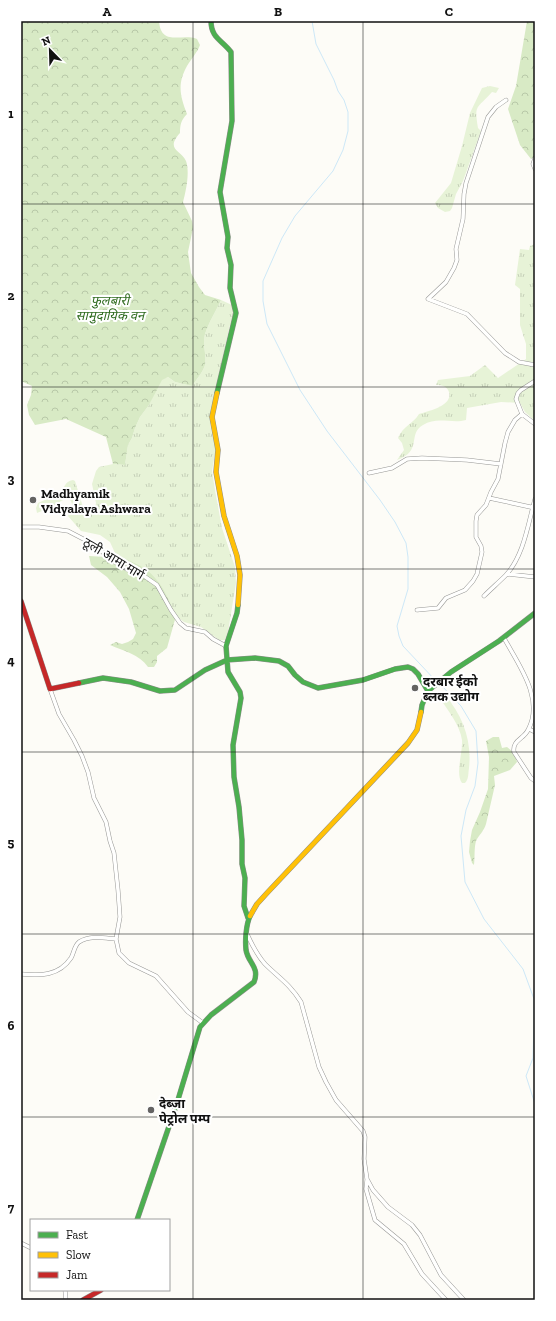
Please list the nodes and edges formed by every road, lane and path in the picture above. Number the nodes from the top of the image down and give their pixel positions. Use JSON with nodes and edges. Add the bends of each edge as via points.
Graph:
{"nodes":[{"id":1,"x":211,"y":21,"type":"edge"},
{"id":2,"x":506,"y":100,"type":"dead end"},
{"id":3,"x":535,"y":158,"type":"edge"},
{"id":4,"x":535,"y":169,"type":"edge"},
{"id":5,"x":535,"y":365,"type":"edge"},
{"id":6,"x":535,"y":381,"type":"edge"},
{"id":7,"x":522,"y":414,"type":"junction"},
{"id":8,"x":535,"y":424,"type":"edge"},
{"id":9,"x":501,"y":464,"type":"junction"},
{"id":10,"x":369,"y":473,"type":"dead end"},
{"id":11,"x":489,"y":498,"type":"junction"},
{"id":12,"x":535,"y":499,"type":"edge"},
{"id":13,"x":534,"y":508,"type":"edge"},
{"id":14,"x":21,"y":527,"type":"edge"},
{"id":15,"x":507,"y":574,"type":"junction"},
{"id":16,"x":535,"y":577,"type":"edge"},
{"id":17,"x":484,"y":596,"type":"dead end"},
{"id":18,"x":21,"y":601,"type":"edge"},
{"id":19,"x":417,"y":610,"type":"dead end"},
{"id":20,"x":535,"y":613,"type":"edge"},
{"id":21,"x":504,"y":638,"type":"junction"},
{"id":22,"x":226,"y":646,"type":"junction"},
{"id":23,"x":228,"y":660,"type":"junction"},
{"id":24,"x":50,"y":689,"type":"junction"},
{"id":25,"x":430,"y":689,"type":"junction"},
{"id":26,"x":529,"y":729,"type":"junction"},
{"id":27,"x":535,"y":732,"type":"edge"},
{"id":28,"x":535,"y":781,"type":"edge"},
{"id":29,"x":248,"y":918,"type":"junction"},
{"id":30,"x":247,"y":934,"type":"junction"},
{"id":31,"x":116,"y":939,"type":"junction"},
{"id":32,"x":21,"y":974,"type":"edge"},
{"id":33,"x":203,"y":1023,"type":"junction"},
{"id":34,"x":367,"y":1179,"type":"junction"},
{"id":35,"x":137,"y":1219,"type":"edge"},
{"id":36,"x":21,"y":1243,"type":"edge"},
{"id":37,"x":30,"y":1248,"type":"edge"},
{"id":38,"x":99,"y":1291,"type":"edge"},
{"id":39,"x":83,"y":1300,"type":"edge"},
{"id":40,"x":446,"y":1300,"type":"edge"},
{"id":41,"x":464,"y":1300,"type":"edge"}],
"edges":[{"from":1,"to":22,"type":"street","via":[[214,35],[231,52],[232,121],[220,192],[231,265],[230,288],[236,317],[212,417],[218,450],[216,472],[224,516],[237,556],[240,575],[237,613]]},
{"from":2,"to":5,"type":"street","via":[[488,117],[466,183],[463,219],[454,268],[446,282],[428,299],[467,314],[505,353],[519,362]]},
{"from":3,"to":4,"type":"street"},
{"from":6,"to":7,"type":"street","via":[[521,390],[517,396]]},
{"from":7,"to":8,"type":"street"},
{"from":7,"to":9,"type":"street","via":[[508,432]]},
{"from":9,"to":10,"type":"street","via":[[414,458],[392,468]]},
{"from":9,"to":11,"type":"street","via":[[498,479]]},
{"from":11,"to":13,"type":"street"},
{"from":11,"to":19,"type":"street","via":[[477,515],[476,537],[482,552],[473,581],[465,590],[446,598],[438,608]]},
{"from":12,"to":13,"type":"street"},
{"from":13,"to":15,"type":"street","via":[[521,549]]},
{"from":14,"to":22,"type":"street","name":"ठूली आमा मार्ग","via":[[68,531],[91,543],[115,562],[144,576],[157,586],[171,610],[186,628],[205,632]]},
{"from":15,"to":16,"type":"street"},
{"from":15,"to":17,"type":"street"},
{"from":18,"to":24,"type":"street"},
{"from":20,"to":21,"type":"street"},
{"from":21,"to":25,"type":"street","via":[[451,672]]},
{"from":21,"to":26,"type":"street","via":[[532,696],[534,714]]},
{"from":22,"to":23,"type":"street"},
{"from":23,"to":24,"type":"street","via":[[206,670],[175,690],[160,691],[131,682],[103,678]]},
{"from":23,"to":25,"type":"street","via":[[255,658],[279,661],[288,666],[303,682],[318,688],[363,680],[408,667],[418,674]]},
{"from":23,"to":29,"type":"street","via":[[228,672],[241,698],[233,745],[234,777],[245,878],[244,906]]},
{"from":24,"to":31,"type":"street","via":[[59,714],[82,756],[94,798],[106,822],[114,853],[119,898],[120,917]]},
{"from":25,"to":29,"type":"street","via":[[422,705],[417,730],[408,743],[259,902]]},
{"from":26,"to":27,"type":"street"},
{"from":26,"to":28,"type":"street","via":[[515,743],[514,752]]},
{"from":29,"to":30,"type":"street"},
{"from":30,"to":33,"type":"street","via":[[246,949],[257,978]]},
{"from":30,"to":34,"type":"street","via":[[256,953],[281,977],[301,1002],[319,1067],[326,1082],[336,1100],[363,1131]]},
{"from":31,"to":32,"type":"street","via":[[85,939],[78,943],[71,958],[57,970],[44,976]]},
{"from":31,"to":33,"type":"street","via":[[119,953],[123,958],[156,976],[188,1012]]},
{"from":33,"to":35,"type":"street"},
{"from":34,"to":40,"type":"street","via":[[366,1189],[375,1220],[404,1244],[422,1274]]},
{"from":34,"to":41,"type":"street","via":[[388,1207],[412,1225],[424,1241],[441,1275]]},
{"from":36,"to":37,"type":"street"},
{"from":38,"to":39,"type":"street"}]}
